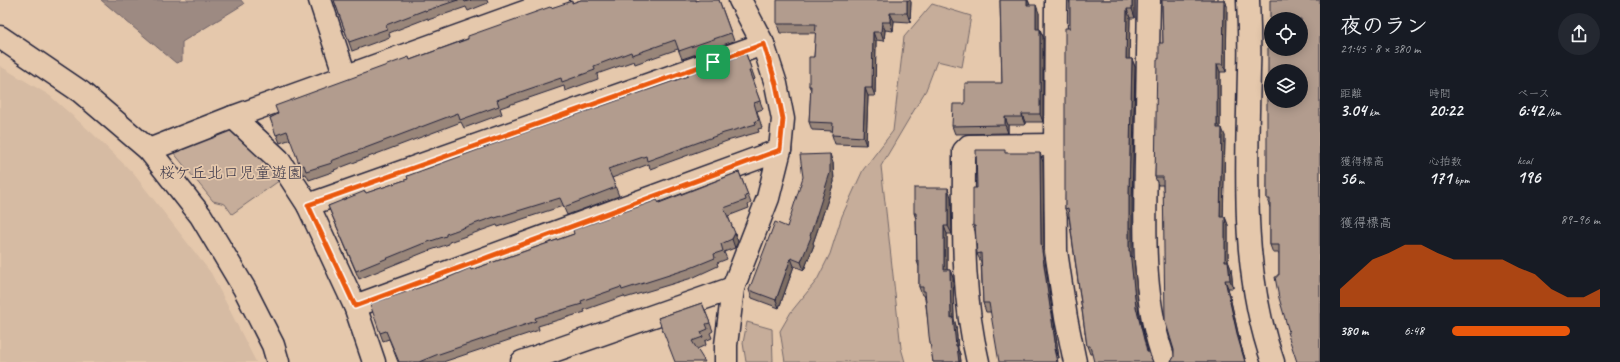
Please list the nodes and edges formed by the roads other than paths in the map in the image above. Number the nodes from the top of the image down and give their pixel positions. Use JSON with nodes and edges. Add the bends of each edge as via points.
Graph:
{"nodes":[{"id":1,"x":320,"y":0,"type":"edge"},
{"id":2,"x":558,"y":0,"type":"edge"},
{"id":3,"x":740,"y":0,"type":"edge"},
{"id":4,"x":1056,"y":0,"type":"edge"},
{"id":5,"x":1149,"y":0,"type":"edge"},
{"id":6,"x":1248,"y":0,"type":"edge"},
{"id":7,"x":0,"y":37,"type":"edge"},
{"id":8,"x":764,"y":44,"type":"junction"},
{"id":9,"x":345,"y":76,"type":"junction"},
{"id":10,"x":233,"y":117,"type":"junction"},
{"id":11,"x":1055,"y":145,"type":"junction"},
{"id":12,"x":150,"y":150,"type":"junction"},
{"id":13,"x":780,"y":150,"type":"junction"},
{"id":14,"x":308,"y":205,"type":"junction"},
{"id":15,"x":733,"y":288,"type":"junction"},
{"id":16,"x":355,"y":306,"type":"junction"},
{"id":17,"x":552,"y":358,"type":"edge"},
{"id":18,"x":278,"y":362,"type":"edge"},
{"id":19,"x":374,"y":362,"type":"edge"},
{"id":20,"x":522,"y":362,"type":"edge"},
{"id":21,"x":726,"y":362,"type":"edge"},
{"id":22,"x":978,"y":362,"type":"edge"},
{"id":23,"x":1075,"y":362,"type":"edge"},
{"id":24,"x":1165,"y":362,"type":"edge"},
{"id":25,"x":1273,"y":362,"type":"edge"}],
"edges":[{"from":1,"to":9,"type":"street"},
{"from":2,"to":9,"type":"street"},
{"from":3,"to":8,"type":"street"},
{"from":4,"to":11,"type":"street"},
{"from":5,"to":24,"type":"street","via":[[1145,231],[1148,293]]},
{"from":6,"to":25,"type":"street","via":[[1249,237],[1255,295]]},
{"from":7,"to":12,"type":"street","via":[[81,92]]},
{"from":8,"to":13,"type":"street","via":[[783,119]]},
{"from":8,"to":14,"type":"street"},
{"from":9,"to":10,"type":"street"},
{"from":10,"to":12,"type":"street"},
{"from":10,"to":14,"type":"street","via":[[278,159]]},
{"from":11,"to":22,"type":"street","via":[[969,146],[964,151],[963,260],[971,334]]},
{"from":11,"to":23,"type":"street","via":[[1056,251]]},
{"from":12,"to":18,"type":"street","via":[[201,216],[244,288],[273,345]]},
{"from":13,"to":15,"type":"street","via":[[768,198]]},
{"from":13,"to":16,"type":"street"},
{"from":14,"to":16,"type":"street"},
{"from":15,"to":17,"type":"street"},
{"from":15,"to":21,"type":"street"},
{"from":16,"to":19,"type":"street"},
{"from":17,"to":20,"type":"street"}]}
